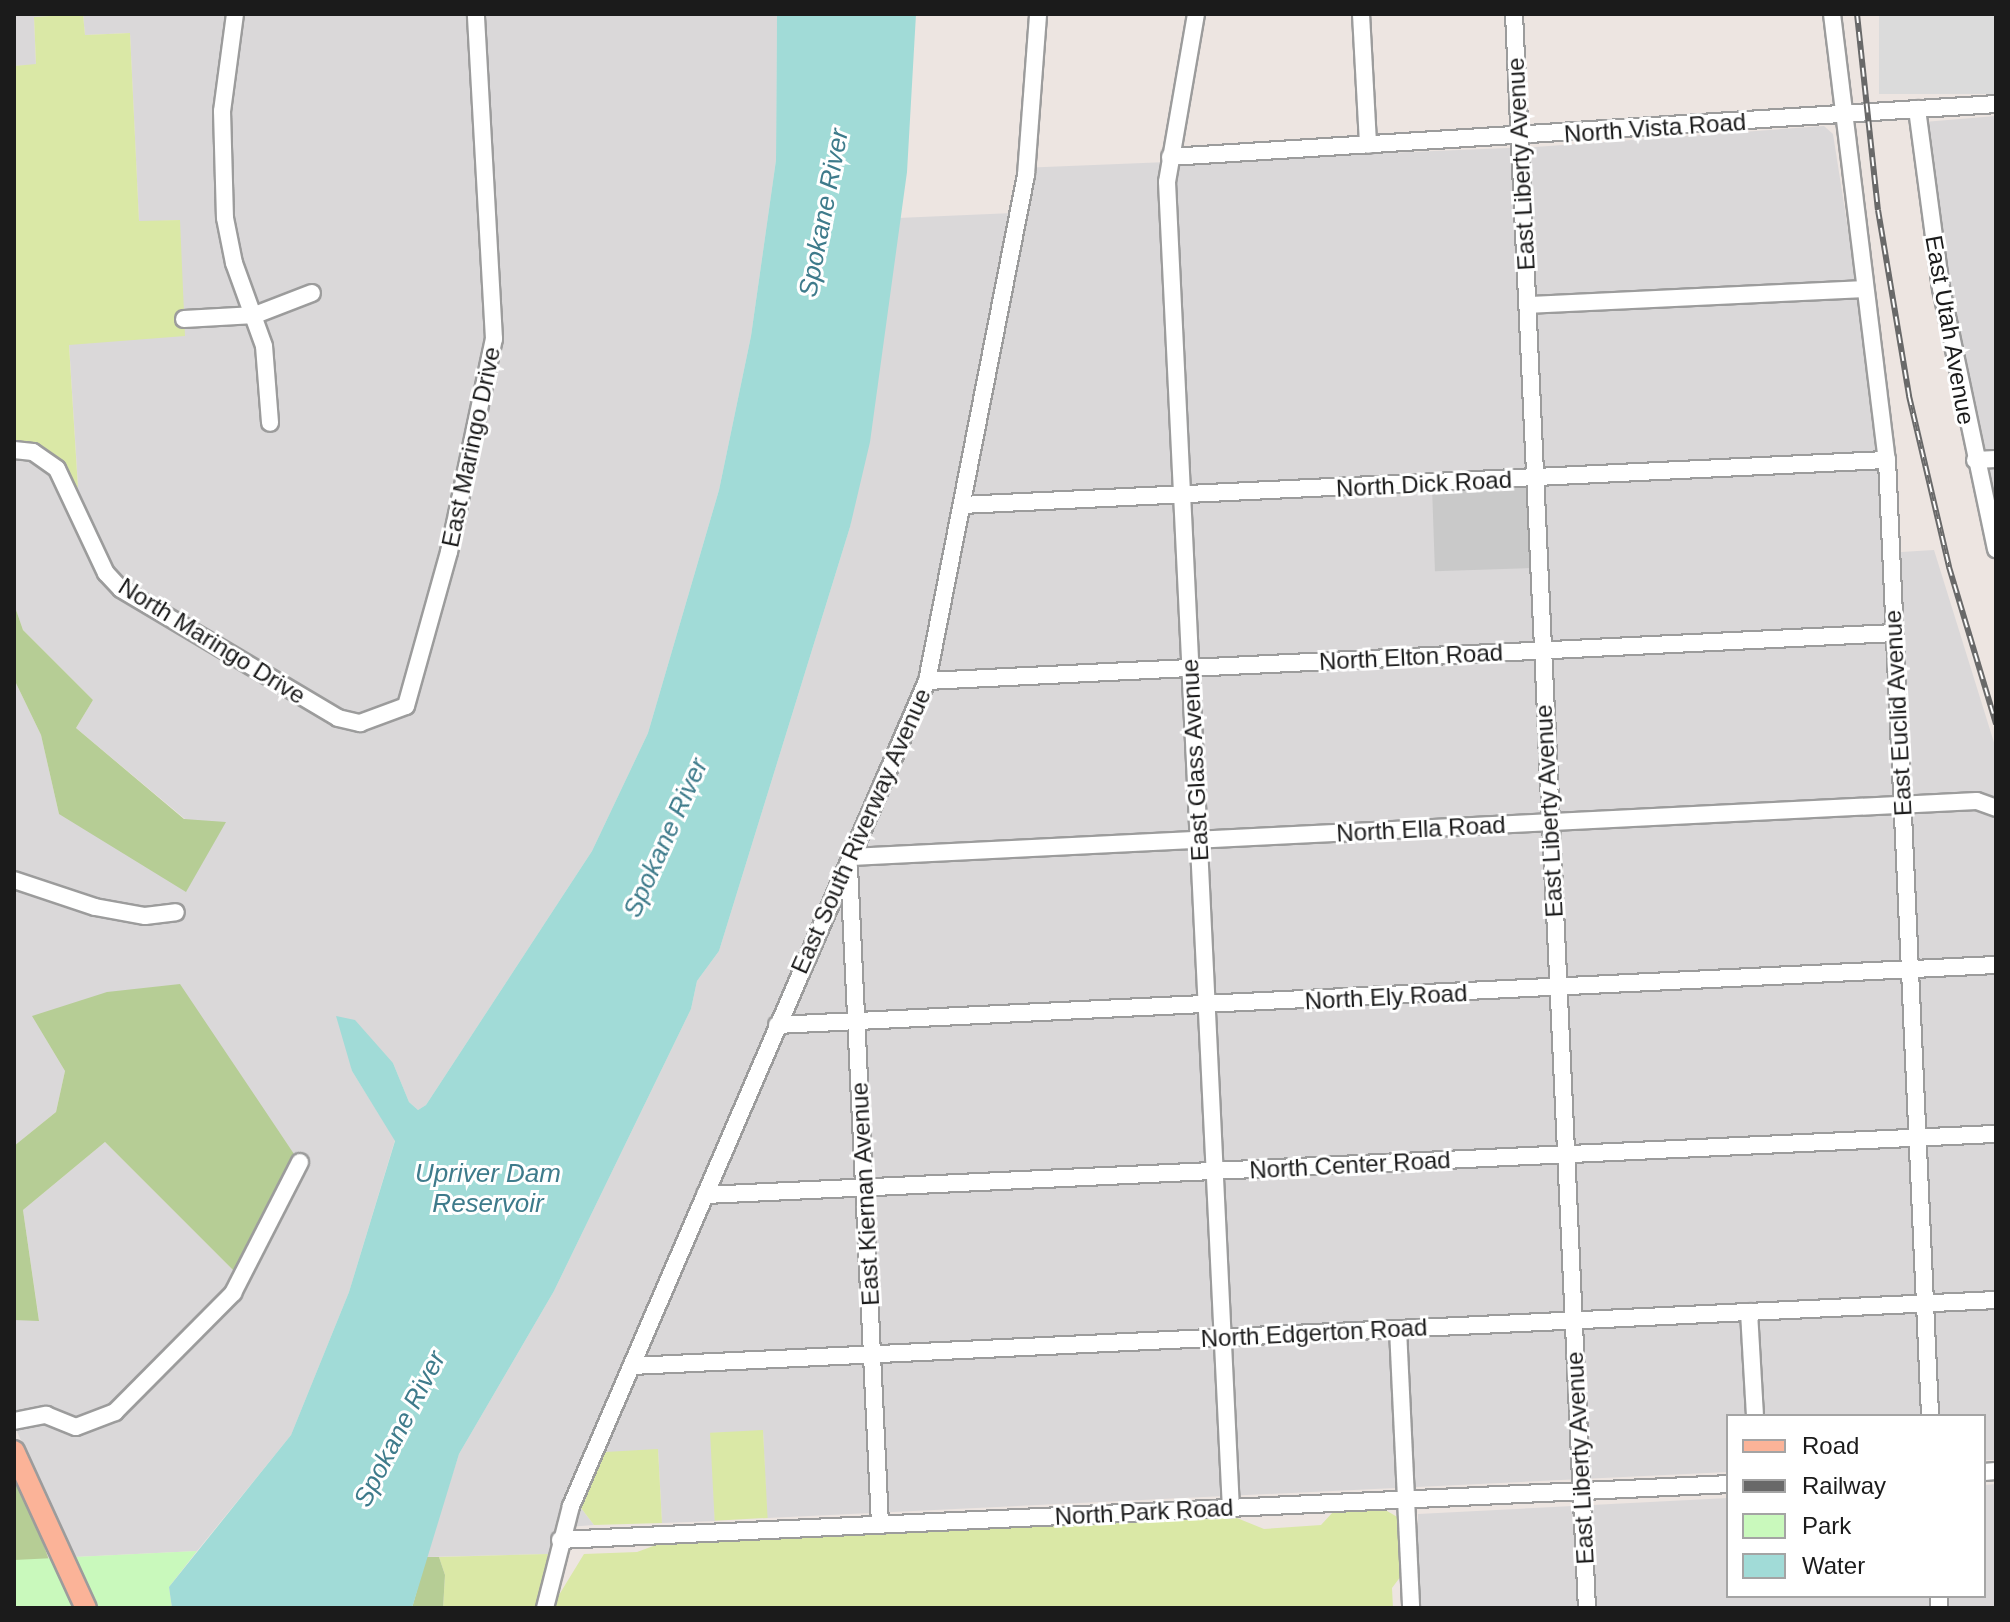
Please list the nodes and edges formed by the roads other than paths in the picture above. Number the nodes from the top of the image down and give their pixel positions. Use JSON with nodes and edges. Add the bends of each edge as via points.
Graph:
{"nodes":[{"id":1,"x":235,"y":14,"type":"edge"},
{"id":2,"x":476,"y":14,"type":"edge"},
{"id":3,"x":1038,"y":14,"type":"edge"},
{"id":4,"x":1196,"y":14,"type":"edge"},
{"id":5,"x":1361,"y":14,"type":"edge"},
{"id":6,"x":1514,"y":14,"type":"edge"},
{"id":7,"x":1832,"y":14,"type":"edge"},
{"id":8,"x":1996,"y":104,"type":"edge"},
{"id":9,"x":1917,"y":109,"type":"junction"},
{"id":10,"x":1840,"y":115,"type":"junction"},
{"id":11,"x":1520,"y":137,"type":"junction"},
{"id":12,"x":1368,"y":145,"type":"junction"},
{"id":13,"x":1170,"y":157,"type":"junction"},
{"id":14,"x":1863,"y":289,"type":"junction"},
{"id":15,"x":312,"y":293,"type":"dead end"},
{"id":16,"x":1528,"y":305,"type":"junction"},
{"id":17,"x":255,"y":315,"type":"junction"},
{"id":18,"x":184,"y":319,"type":"dead end"},
{"id":19,"x":270,"y":423,"type":"dead end"},
{"id":20,"x":14,"y":450,"type":"edge"},
{"id":21,"x":1996,"y":459,"type":"edge"},
{"id":22,"x":1887,"y":460,"type":"junction"},
{"id":23,"x":1975,"y":460,"type":"junction"},
{"id":24,"x":1534,"y":478,"type":"junction"},
{"id":25,"x":1182,"y":497,"type":"junction"},
{"id":26,"x":962,"y":505,"type":"junction"},
{"id":27,"x":1996,"y":549,"type":"edge"},
{"id":28,"x":1894,"y":633,"type":"junction"},
{"id":29,"x":1542,"y":650,"type":"junction"},
{"id":30,"x":1190,"y":669,"type":"junction"},
{"id":31,"x":927,"y":681,"type":"junction"},
{"id":32,"x":384,"y":719,"type":"joint"},
{"id":33,"x":1902,"y":806,"type":"junction"},
{"id":34,"x":1994,"y":806,"type":"edge"},
{"id":35,"x":1549,"y":823,"type":"junction"},
{"id":36,"x":1199,"y":839,"type":"junction"},
{"id":37,"x":850,"y":860,"type":"junction"},
{"id":38,"x":14,"y":880,"type":"edge"},
{"id":39,"x":176,"y":912,"type":"dead end"},
{"id":40,"x":1996,"y":965,"type":"edge"},
{"id":41,"x":1910,"y":971,"type":"junction"},
{"id":42,"x":1558,"y":989,"type":"junction"},
{"id":43,"x":1207,"y":1005,"type":"junction"},
{"id":44,"x":856,"y":1022,"type":"junction"},
{"id":45,"x":777,"y":1025,"type":"junction"},
{"id":46,"x":1996,"y":1134,"type":"edge"},
{"id":47,"x":1918,"y":1139,"type":"junction"},
{"id":48,"x":1566,"y":1155,"type":"junction"},
{"id":49,"x":300,"y":1162,"type":"dead end"},
{"id":50,"x":1215,"y":1171,"type":"junction"},
{"id":51,"x":864,"y":1188,"type":"junction"},
{"id":52,"x":705,"y":1195,"type":"junction"},
{"id":53,"x":1996,"y":1300,"type":"edge"},
{"id":54,"x":1925,"y":1303,"type":"junction"},
{"id":55,"x":1749,"y":1312,"type":"junction"},
{"id":56,"x":1574,"y":1321,"type":"junction"},
{"id":57,"x":1398,"y":1329,"type":"junction"},
{"id":58,"x":1222,"y":1337,"type":"junction"},
{"id":59,"x":872,"y":1355,"type":"junction"},
{"id":60,"x":632,"y":1366,"type":"junction"},
{"id":61,"x":1755,"y":1414,"type":"edge"},
{"id":62,"x":1930,"y":1414,"type":"edge"},
{"id":63,"x":14,"y":1421,"type":"edge"},
{"id":64,"x":14,"y":1451,"type":"edge"},
{"id":65,"x":1726,"y":1484,"type":"edge"},
{"id":66,"x":1581,"y":1491,"type":"junction"},
{"id":67,"x":1406,"y":1499,"type":"junction"},
{"id":68,"x":1231,"y":1508,"type":"junction"},
{"id":69,"x":880,"y":1525,"type":"junction"},
{"id":70,"x":560,"y":1540,"type":"junction"},
{"id":71,"x":86,"y":1608,"type":"edge"},
{"id":72,"x":545,"y":1608,"type":"edge"},
{"id":73,"x":1411,"y":1608,"type":"edge"},
{"id":74,"x":1587,"y":1608,"type":"edge"}],
"edges":[{"from":1,"to":17,"type":"street","via":[[222,111],[225,218],[234,263]]},
{"from":2,"to":32,"type":"street","name":"East Maringo Drive","via":[[494,339],[488,389],[418,680],[406,706]]},
{"from":3,"to":26,"type":"street","name":"East South Riverway Avenue","via":[[1026,175]]},
{"from":4,"to":13,"type":"street","name":"East Glass Avenue"},
{"from":5,"to":12,"type":"street"},
{"from":6,"to":11,"type":"street","name":"East Liberty Avenue"},
{"from":7,"to":10,"type":"street","name":"East Euclid Avenue"},
{"from":8,"to":9,"type":"street","name":"North Vista Road"},
{"from":9,"to":10,"type":"street","name":"North Vista Road"},
{"from":9,"to":23,"type":"street","name":"East Utah Avenue","via":[[1941,288]]},
{"from":10,"to":11,"type":"street","name":"North Vista Road"},
{"from":10,"to":14,"type":"street","name":"East Euclid Avenue"},
{"from":11,"to":12,"type":"street","name":"North Vista Road"},
{"from":11,"to":16,"type":"street","name":"East Liberty Avenue"},
{"from":12,"to":13,"type":"street","name":"North Vista Road"},
{"from":13,"to":25,"type":"street","name":"East Glass Avenue"},
{"from":14,"to":16,"type":"street"},
{"from":14,"to":22,"type":"street","name":"East Euclid Avenue"},
{"from":15,"to":17,"type":"street"},
{"from":16,"to":24,"type":"street","name":"East Liberty Avenue"},
{"from":17,"to":18,"type":"street"},
{"from":17,"to":19,"type":"street"},
{"from":20,"to":32,"type":"street","name":"North Maringo Drive","via":[[33,452],[57,469],[106,573],[121,589],[338,718]]},
{"from":21,"to":23,"type":"street"},
{"from":22,"to":24,"type":"street","name":"North Dick Road"},
{"from":22,"to":28,"type":"street","name":"East Euclid Avenue"},
{"from":23,"to":27,"type":"street","name":"East Utah Avenue"},
{"from":24,"to":25,"type":"street","name":"North Dick Road"},
{"from":24,"to":29,"type":"street","name":"East Liberty Avenue"},
{"from":25,"to":26,"type":"street","name":"North Dick Road"},
{"from":25,"to":30,"type":"street","name":"East Glass Avenue"},
{"from":26,"to":31,"type":"street","name":"East South Riverway Avenue"},
{"from":28,"to":29,"type":"street","name":"North Elton Road"},
{"from":28,"to":33,"type":"street","name":"East Euclid Avenue"},
{"from":29,"to":30,"type":"street","name":"North Elton Road"},
{"from":29,"to":35,"type":"street","name":"East Liberty Avenue"},
{"from":30,"to":31,"type":"street","name":"North Elton Road"},
{"from":30,"to":36,"type":"street","name":"East Glass Avenue"},
{"from":31,"to":37,"type":"street","name":"East South Riverway Avenue"},
{"from":33,"to":34,"type":"street","name":"North Ella Road"},
{"from":33,"to":35,"type":"street","name":"North Ella Road"},
{"from":33,"to":41,"type":"street","name":"East Euclid Avenue"},
{"from":35,"to":36,"type":"street","name":"North Ella Road"},
{"from":35,"to":42,"type":"street","name":"East Liberty Avenue"},
{"from":36,"to":37,"type":"street","name":"North Ella Road"},
{"from":36,"to":43,"type":"street","name":"East Glass Avenue"},
{"from":37,"to":44,"type":"street","name":"East Kiernan Avenue"},
{"from":37,"to":45,"type":"street","name":"East South Riverway Avenue"},
{"from":38,"to":39,"type":"street","via":[[95,907],[145,916]]},
{"from":40,"to":41,"type":"street","name":"North Ely Road"},
{"from":41,"to":42,"type":"street","name":"North Ely Road"},
{"from":41,"to":47,"type":"street","name":"East Euclid Avenue"},
{"from":42,"to":43,"type":"street","name":"North Ely Road"},
{"from":42,"to":48,"type":"street","name":"East Liberty Avenue"},
{"from":43,"to":44,"type":"street","name":"North Ely Road"},
{"from":43,"to":50,"type":"street","name":"East Glass Avenue"},
{"from":44,"to":45,"type":"street","name":"North Ely Road"},
{"from":44,"to":51,"type":"street","name":"East Kiernan Avenue"},
{"from":45,"to":52,"type":"street","name":"East South Riverway Avenue"},
{"from":46,"to":47,"type":"street","name":"North Center Road"},
{"from":47,"to":48,"type":"street","name":"North Center Road"},
{"from":47,"to":54,"type":"street","name":"East Euclid Avenue"},
{"from":48,"to":50,"type":"street","name":"North Center Road"},
{"from":48,"to":56,"type":"street","name":"East Liberty Avenue"},
{"from":49,"to":63,"type":"street","via":[[233,1293],[115,1412],[76,1427],[46,1415]]},
{"from":50,"to":51,"type":"street","name":"North Center Road"},
{"from":50,"to":58,"type":"street","name":"East Glass Avenue"},
{"from":51,"to":52,"type":"street","name":"North Center Road"},
{"from":51,"to":59,"type":"street","name":"East Kiernan Avenue"},
{"from":52,"to":60,"type":"street","name":"East South Riverway Avenue"},
{"from":53,"to":54,"type":"street","name":"North Edgerton Road"},
{"from":54,"to":55,"type":"street","name":"North Edgerton Road"},
{"from":54,"to":62,"type":"street","name":"East Euclid Avenue"},
{"from":55,"to":56,"type":"street","name":"North Edgerton Road"},
{"from":55,"to":61,"type":"street"},
{"from":56,"to":57,"type":"street","name":"North Edgerton Road"},
{"from":56,"to":66,"type":"street","name":"East Liberty Avenue"},
{"from":57,"to":58,"type":"street","name":"North Edgerton Road"},
{"from":57,"to":67,"type":"street"},
{"from":58,"to":59,"type":"street","name":"North Edgerton Road"},
{"from":58,"to":68,"type":"street","name":"East Glass Avenue"},
{"from":59,"to":60,"type":"street","name":"North Edgerton Road"},
{"from":59,"to":69,"type":"street","name":"East Kiernan Avenue"},
{"from":60,"to":70,"type":"street","name":"East South Riverway Avenue"},
{"from":64,"to":71,"type":"main road"},
{"from":65,"to":66,"type":"street","name":"North Park Road"},
{"from":66,"to":67,"type":"street","name":"North Park Road"},
{"from":66,"to":74,"type":"street","name":"East Liberty Avenue"},
{"from":67,"to":68,"type":"street","name":"North Park Road"},
{"from":67,"to":73,"type":"street"},
{"from":68,"to":69,"type":"street","name":"North Park Road"},
{"from":69,"to":70,"type":"street","name":"North Park Road"},
{"from":70,"to":72,"type":"street","name":"East South Riverway Avenue"}]}
